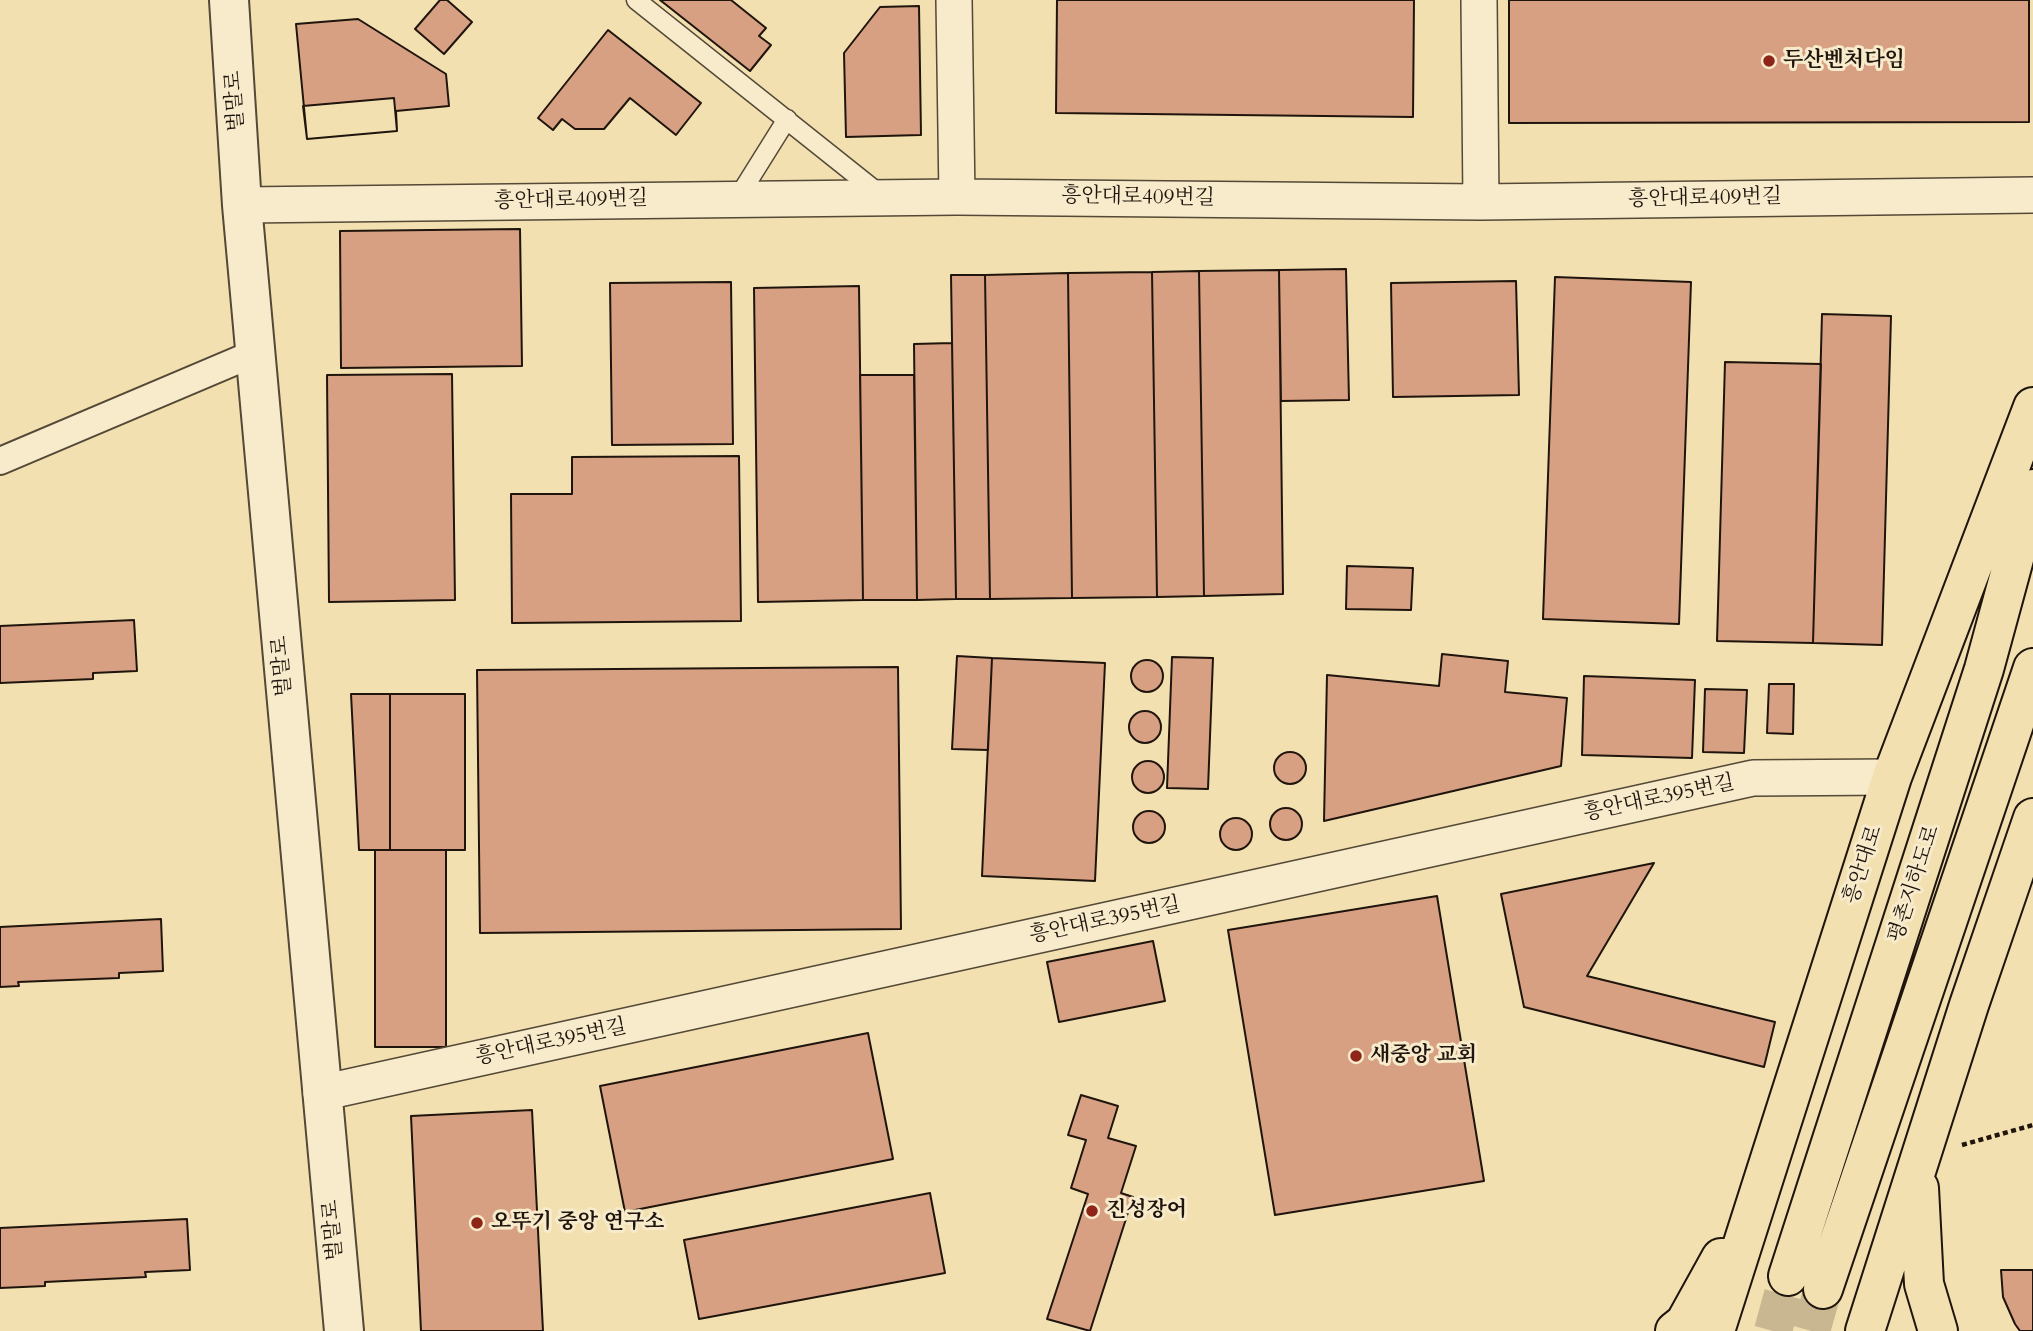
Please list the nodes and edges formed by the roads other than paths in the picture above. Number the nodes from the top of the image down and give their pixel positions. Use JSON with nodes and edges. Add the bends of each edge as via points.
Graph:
{"nodes":[{"id":1,"x":229,"y":0,"type":"edge"},
{"id":2,"x":636,"y":0,"type":"edge"},
{"id":3,"x":954,"y":0,"type":"edge"},
{"id":4,"x":1479,"y":0,"type":"edge"},
{"id":5,"x":787,"y":119,"type":"junction"},
{"id":6,"x":2033,"y":195,"type":"edge"},
{"id":7,"x":957,"y":197,"type":"junction"},
{"id":8,"x":884,"y":198,"type":"junction"},
{"id":9,"x":737,"y":199,"type":"junction"},
{"id":10,"x":1481,"y":202,"type":"junction"},
{"id":11,"x":242,"y":205,"type":"junction"},
{"id":12,"x":255,"y":353,"type":"junction"},
{"id":13,"x":2033,"y":407,"type":"edge"},
{"id":14,"x":0,"y":461,"type":"edge"},
{"id":15,"x":2033,"y":489,"type":"edge"},
{"id":16,"x":2033,"y":668,"type":"edge"},
{"id":17,"x":1892,"y":777,"type":"junction"},
{"id":18,"x":2033,"y":818,"type":"edge"},
{"id":19,"x":321,"y":1093,"type":"junction"},
{"id":20,"x":1919,"y":1161,"type":"junction"},
{"id":21,"x":1763,"y":1182,"type":"junction"},
{"id":22,"x":1788,"y":1276,"type":"tunnel mouth"},
{"id":23,"x":1823,"y":1289,"type":"tunnel mouth"},
{"id":24,"x":344,"y":1331,"type":"edge"},
{"id":25,"x":1675,"y":1331,"type":"edge"},
{"id":26,"x":1715,"y":1331,"type":"edge"},
{"id":27,"x":1866,"y":1331,"type":"edge"},
{"id":28,"x":1938,"y":1331,"type":"edge"}],
"edges":[{"from":1,"to":11,"type":"street","name":"벌말로"},
{"from":2,"to":5,"type":"lane"},
{"from":3,"to":7,"type":"street"},
{"from":4,"to":10,"type":"street"},
{"from":5,"to":8,"type":"lane"},
{"from":5,"to":9,"type":"lane"},
{"from":6,"to":10,"type":"street","name":"흥안대로409번길"},
{"from":7,"to":8,"type":"street","name":"흥안대로409번길"},
{"from":7,"to":10,"type":"street","name":"흥안대로409번길"},
{"from":8,"to":9,"type":"street","name":"흥안대로409번길"},
{"from":9,"to":11,"type":"street","name":"흥안대로409번길"},
{"from":11,"to":12,"type":"street","name":"벌말로"},
{"from":12,"to":14,"type":"street"},
{"from":12,"to":19,"type":"street","name":"벌말로"},
{"from":13,"to":17,"type":"main road","name":"흥안대로"},
{"from":15,"to":22,"type":"main road","name":"평촌지하도로","via":[[1984,669]]},
{"from":16,"to":23,"type":"main road","name":"평촌지하도로"},
{"from":17,"to":19,"type":"street","name":"흥안대로395번길","via":[[1753,778]]},
{"from":17,"to":21,"type":"main road","name":"흥안대로"},
{"from":18,"to":20,"type":"main road"},
{"from":19,"to":24,"type":"street","name":"벌말로"},
{"from":20,"to":27,"type":"main road"},
{"from":20,"to":28,"type":"main road","via":[[1924,1284]]},
{"from":21,"to":25,"type":"main road","via":[[1685,1323]]},
{"from":21,"to":26,"type":"main road","name":"흥안대로"}]}
